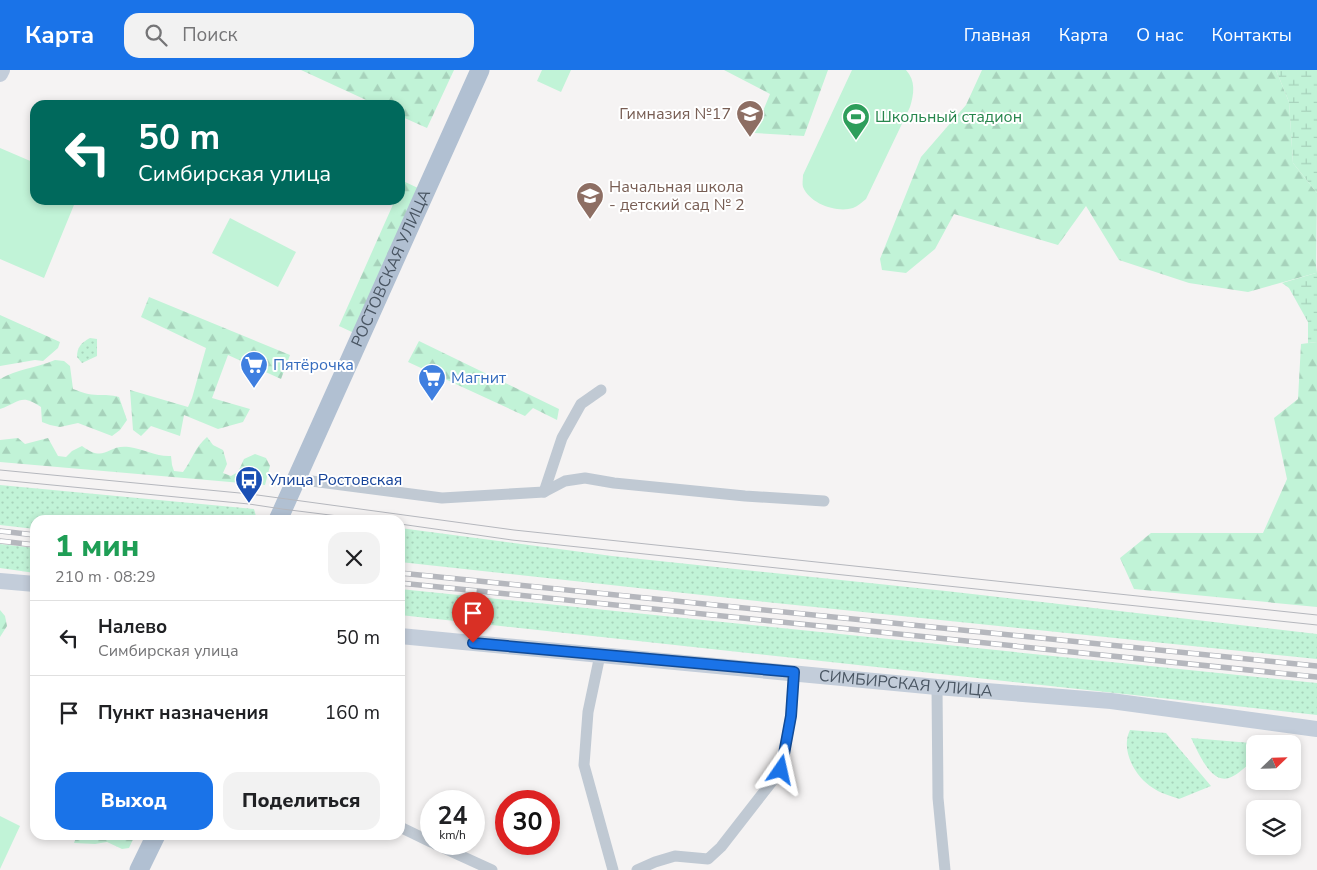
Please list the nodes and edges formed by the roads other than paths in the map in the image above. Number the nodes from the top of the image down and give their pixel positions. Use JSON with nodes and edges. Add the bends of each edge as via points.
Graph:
{"nodes":[{"id":1,"x":2,"y":70,"type":"edge"},
{"id":2,"x":480,"y":70,"type":"edge"},
{"id":3,"x":0,"y":74,"type":"edge"},
{"id":4,"x":601,"y":390,"type":"dead end"},
{"id":5,"x":296,"y":480,"type":"junction"},
{"id":6,"x":544,"y":492,"type":"junction"},
{"id":7,"x":824,"y":501,"type":"dead end"},
{"id":8,"x":280,"y":515,"type":"edge"},
{"id":9,"x":0,"y":581,"type":"edge"},
{"id":10,"x":30,"y":584,"type":"edge"},
{"id":11,"x":405,"y":636,"type":"edge"},
{"id":12,"x":600,"y":655,"type":"junction"},
{"id":13,"x":794,"y":672,"type":"junction"},
{"id":14,"x":937,"y":687,"type":"junction"},
{"id":15,"x":1317,"y":729,"type":"edge"},
{"id":16,"x":405,"y":830,"type":"edge"},
{"id":17,"x":420,"y":837,"type":"edge"},
{"id":18,"x":154,"y":840,"type":"edge"},
{"id":19,"x":459,"y":855,"type":"edge"},
{"id":20,"x":139,"y":870,"type":"edge"},
{"id":21,"x":492,"y":870,"type":"edge"},
{"id":22,"x":613,"y":870,"type":"edge"},
{"id":23,"x":637,"y":870,"type":"edge"},
{"id":24,"x":945,"y":870,"type":"edge"}],
"edges":[{"from":1,"to":3,"type":"main road"},
{"from":2,"to":5,"type":"main road","name":"РОСТОВСКАЯ УЛИЦА"},
{"from":4,"to":6,"type":"street","via":[[581,404],[562,438]]},
{"from":5,"to":6,"type":"street","via":[[442,498]]},
{"from":5,"to":8,"type":"main road","name":"РОСТОВСКАЯ УЛИЦА"},
{"from":6,"to":7,"type":"street","via":[[565,481],[585,478],[744,496]]},
{"from":9,"to":10,"type":"main road"},
{"from":11,"to":12,"type":"main road","name":"СИМБИРСКАЯ УЛИЦА"},
{"from":12,"to":13,"type":"main road","name":"СИМБИРСКАЯ УЛИЦА"},
{"from":12,"to":22,"type":"street","via":[[588,712],[584,765]]},
{"from":13,"to":14,"type":"main road","name":"СИМБИРСКАЯ УЛИЦА"},
{"from":13,"to":23,"type":"street","via":[[791,716],[781,770],[721,847],[708,859],[675,856]]},
{"from":14,"to":15,"type":"main road","name":"СИМБИРСКАЯ УЛИЦА","via":[[1111,701]]},
{"from":14,"to":24,"type":"street","via":[[938,798]]},
{"from":16,"to":17,"type":"street"},
{"from":18,"to":20,"type":"main road"},
{"from":19,"to":21,"type":"street"}]}
